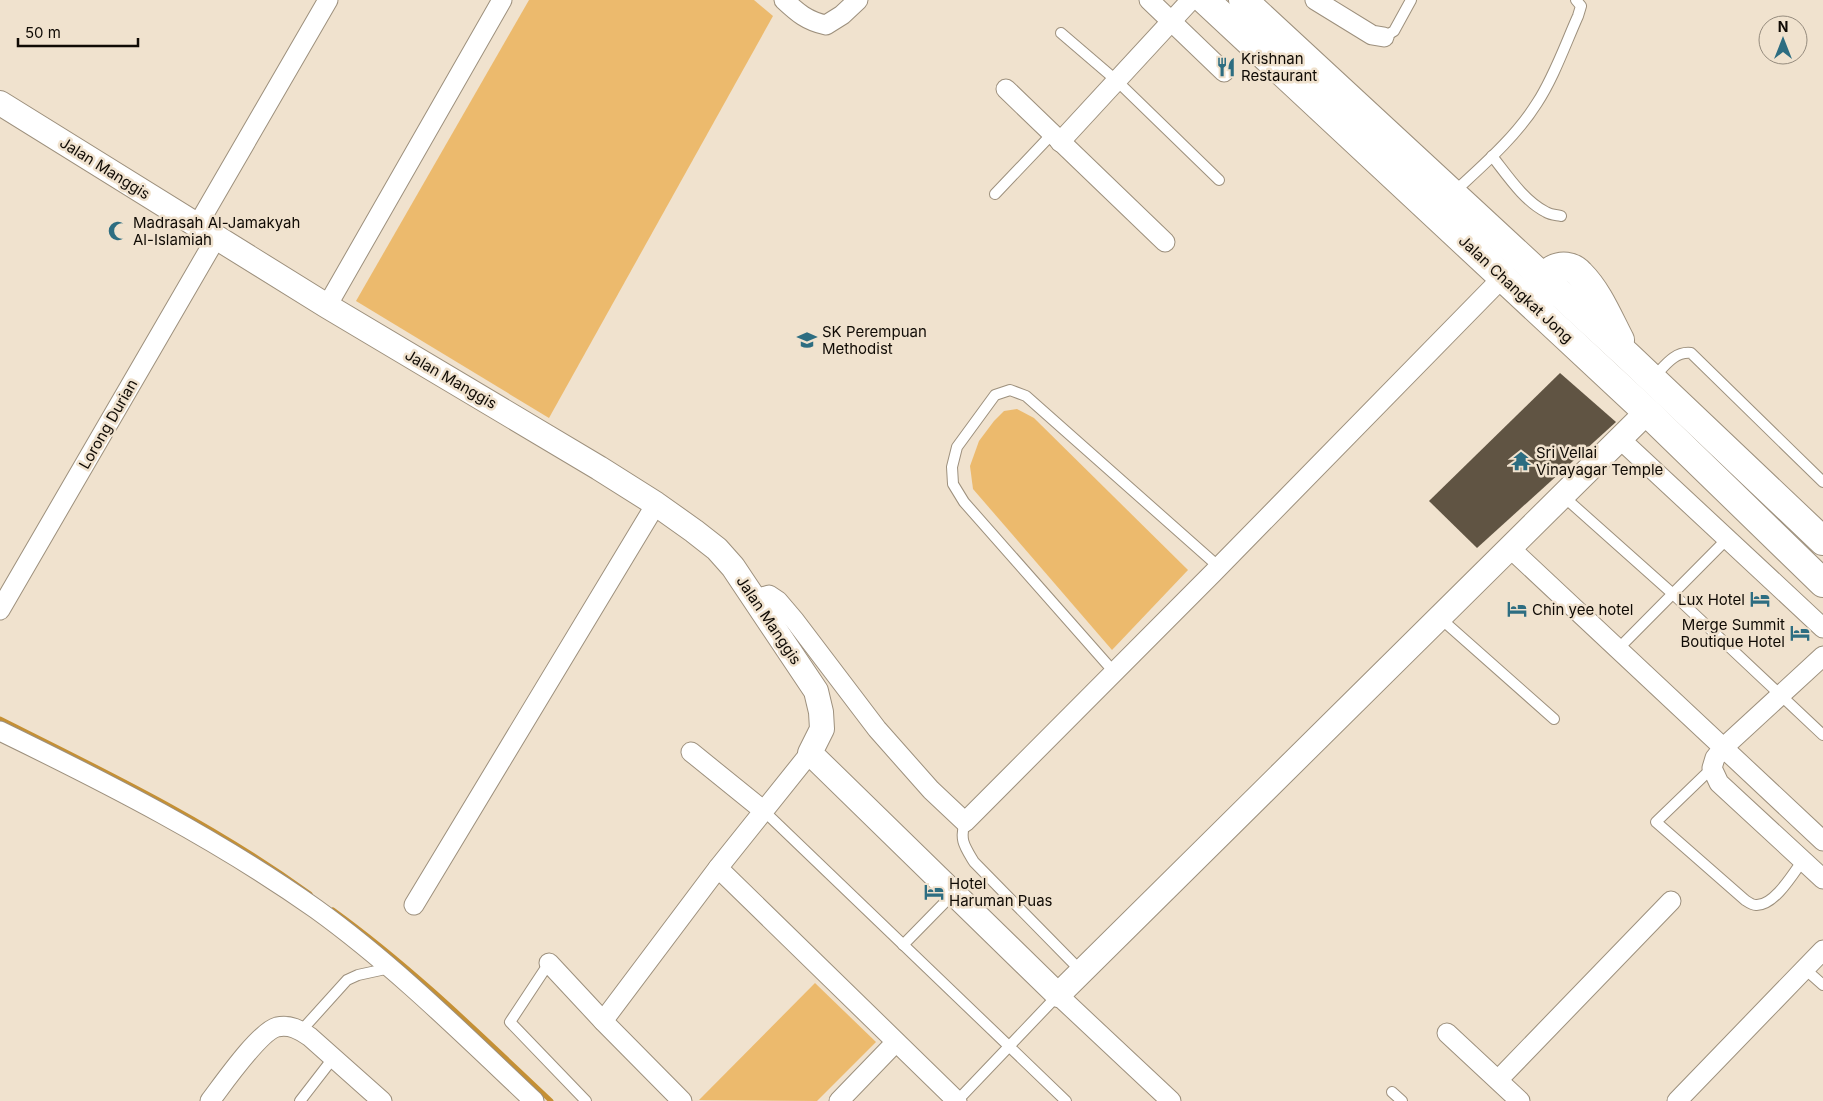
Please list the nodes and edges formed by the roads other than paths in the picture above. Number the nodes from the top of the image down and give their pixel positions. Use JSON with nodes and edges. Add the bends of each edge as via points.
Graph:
{"nodes":[{"id":1,"x":328,"y":0,"type":"edge"},
{"id":2,"x":502,"y":0,"type":"edge"},
{"id":3,"x":784,"y":0,"type":"edge"},
{"id":4,"x":858,"y":0,"type":"edge"},
{"id":5,"x":1149,"y":0,"type":"edge"},
{"id":6,"x":1190,"y":0,"type":"edge"},
{"id":7,"x":1205,"y":0,"type":"edge"},
{"id":8,"x":1315,"y":0,"type":"edge"},
{"id":9,"x":1411,"y":0,"type":"edge"},
{"id":10,"x":1576,"y":0,"type":"edge"},
{"id":11,"x":1245,"y":1,"type":"edge"},
{"id":12,"x":1171,"y":22,"type":"junction"},
{"id":13,"x":1061,"y":33,"type":"dead end"},
{"id":14,"x":1384,"y":37,"type":"joint"},
{"id":15,"x":1224,"y":72,"type":"dead end"},
{"id":16,"x":1116,"y":81,"type":"junction"},
{"id":17,"x":1006,"y":89,"type":"dead end"},
{"id":18,"x":0,"y":103,"type":"edge"},
{"id":19,"x":1056,"y":138,"type":"junction"},
{"id":20,"x":1492,"y":156,"type":"junction"},
{"id":21,"x":1219,"y":180,"type":"dead end"},
{"id":22,"x":995,"y":194,"type":"dead end"},
{"id":23,"x":1452,"y":194,"type":"junction"},
{"id":24,"x":1562,"y":216,"type":"dead end"},
{"id":25,"x":207,"y":232,"type":"junction"},
{"id":26,"x":1165,"y":242,"type":"dead end"},
{"id":27,"x":1503,"y":277,"type":"junction"},
{"id":28,"x":1543,"y":279,"type":"junction"},
{"id":29,"x":327,"y":306,"type":"junction"},
{"id":30,"x":1569,"y":338,"type":"junction"},
{"id":31,"x":1652,"y":379,"type":"junction"},
{"id":32,"x":1648,"y":412,"type":"junction"},
{"id":33,"x":1620,"y":439,"type":"junction"},
{"id":34,"x":1823,"y":482,"type":"edge"},
{"id":35,"x":1563,"y":496,"type":"junction"},
{"id":36,"x":656,"y":504,"type":"junction"},
{"id":37,"x":1783,"y":504,"type":"junction"},
{"id":38,"x":1727,"y":539,"type":"junction"},
{"id":39,"x":1823,"y":541,"type":"edge"},
{"id":40,"x":1510,"y":548,"type":"junction"},
{"id":41,"x":1218,"y":567,"type":"junction"},
{"id":42,"x":1815,"y":575,"type":"edge"},
{"id":43,"x":1673,"y":594,"type":"junction"},
{"id":44,"x":756,"y":599,"type":"junction"},
{"id":45,"x":0,"y":610,"type":"edge"},
{"id":46,"x":1440,"y":618,"type":"junction"},
{"id":47,"x":1823,"y":628,"type":"edge"},
{"id":48,"x":1618,"y":649,"type":"junction"},
{"id":49,"x":1823,"y":656,"type":"edge"},
{"id":50,"x":1114,"y":672,"type":"junction"},
{"id":51,"x":1781,"y":694,"type":"junction"},
{"id":52,"x":1554,"y":719,"type":"dead end"},
{"id":53,"x":0,"y":731,"type":"edge"},
{"id":54,"x":1823,"y":735,"type":"edge"},
{"id":55,"x":1723,"y":748,"type":"junction"},
{"id":56,"x":691,"y":752,"type":"dead end"},
{"id":57,"x":810,"y":753,"type":"junction"},
{"id":58,"x":1712,"y":768,"type":"junction"},
{"id":59,"x":764,"y":811,"type":"junction"},
{"id":60,"x":965,"y":822,"type":"junction"},
{"id":61,"x":1823,"y":841,"type":"edge"},
{"id":62,"x":1803,"y":860,"type":"junction"},
{"id":63,"x":718,"y":868,"type":"junction"},
{"id":64,"x":1823,"y":879,"type":"edge"},
{"id":65,"x":954,"y":894,"type":"junction"},
{"id":66,"x":1671,"y":901,"type":"dead end"},
{"id":67,"x":414,"y":905,"type":"dead end"},
{"id":68,"x":903,"y":945,"type":"junction"},
{"id":69,"x":1823,"y":950,"type":"edge"},
{"id":70,"x":549,"y":963,"type":"joint"},
{"id":71,"x":390,"y":968,"type":"junction"},
{"id":72,"x":1805,"y":968,"type":"junction"},
{"id":73,"x":1081,"y":972,"type":"junction"},
{"id":74,"x":1823,"y":984,"type":"edge"},
{"id":75,"x":1058,"y":994,"type":"junction"},
{"id":76,"x":603,"y":1021,"type":"junction"},
{"id":77,"x":301,"y":1031,"type":"junction"},
{"id":78,"x":1447,"y":1033,"type":"dead end"},
{"id":79,"x":896,"y":1042,"type":"junction"},
{"id":80,"x":1008,"y":1047,"type":"junction"},
{"id":81,"x":334,"y":1057,"type":"junction"},
{"id":82,"x":1498,"y":1080,"type":"junction"},
{"id":83,"x":1392,"y":1092,"type":"dead end"},
{"id":84,"x":210,"y":1101,"type":"edge"},
{"id":85,"x":300,"y":1101,"type":"edge"},
{"id":86,"x":382,"y":1101,"type":"edge"},
{"id":87,"x":534,"y":1101,"type":"edge"},
{"id":88,"x":586,"y":1101,"type":"edge"},
{"id":89,"x":682,"y":1101,"type":"edge"},
{"id":90,"x":839,"y":1101,"type":"edge"},
{"id":91,"x":957,"y":1101,"type":"edge"},
{"id":92,"x":1066,"y":1101,"type":"edge"},
{"id":93,"x":1171,"y":1101,"type":"edge"},
{"id":94,"x":1402,"y":1101,"type":"edge"},
{"id":95,"x":1520,"y":1101,"type":"edge"},
{"id":96,"x":1677,"y":1101,"type":"edge"}],
"edges":[{"from":1,"to":25,"type":"street","name":"Lorong Durian"},
{"from":2,"to":29,"type":"street"},
{"from":3,"to":4,"type":"street","via":[[807,19],[826,25]]},
{"from":5,"to":12,"type":"street"},
{"from":6,"to":12,"type":"street"},
{"from":7,"to":27,"type":"highway","name":"Jalan Changkat Jong"},
{"from":8,"to":14,"type":"street","via":[[1372,35]]},
{"from":9,"to":14,"type":"lane","via":[[1394,31]]},
{"from":10,"to":20,"type":"lane","via":[[1581,6],[1578,16],[1537,103]]},
{"from":11,"to":23,"type":"highway","name":"Jalan Changkat Jong"},
{"from":12,"to":15,"type":"street"},
{"from":12,"to":16,"type":"street"},
{"from":13,"to":16,"type":"lane"},
{"from":16,"to":19,"type":"street"},
{"from":16,"to":21,"type":"lane"},
{"from":17,"to":19,"type":"street"},
{"from":18,"to":25,"type":"street","name":"Jalan Manggis"},
{"from":19,"to":22,"type":"lane"},
{"from":19,"to":26,"type":"street"},
{"from":20,"to":23,"type":"lane"},
{"from":20,"to":24,"type":"lane","via":[[1531,201],[1547,213]]},
{"from":23,"to":28,"type":"highway","name":"Jalan Changkat Jong"},
{"from":25,"to":29,"type":"street","name":"Jalan Manggis"},
{"from":25,"to":45,"type":"street","name":"Lorong Durian"},
{"from":27,"to":30,"type":"highway","name":"Jalan Changkat Jong"},
{"from":27,"to":41,"type":"street"},
{"from":28,"to":30,"type":"highway","via":[[1545,301]]},
{"from":28,"to":31,"type":"highway","via":[[1558,266],[1578,272],[1596,295],[1629,357]]},
{"from":29,"to":36,"type":"street","name":"Jalan Manggis","via":[[515,416]]},
{"from":30,"to":32,"type":"highway","name":"Jalan Changkat Jong"},
{"from":31,"to":34,"type":"lane","via":[[1677,355],[1691,353]]},
{"from":31,"to":37,"type":"highway"},
{"from":32,"to":33,"type":"street"},
{"from":32,"to":42,"type":"highway","name":"Jalan Changkat Jong"},
{"from":33,"to":35,"type":"street"},
{"from":33,"to":38,"type":"street"},
{"from":35,"to":40,"type":"street"},
{"from":35,"to":43,"type":"lane"},
{"from":36,"to":44,"type":"street","name":"Jalan Manggis","via":[[717,549]]},
{"from":36,"to":67,"type":"street"},
{"from":37,"to":39,"type":"highway"},
{"from":37,"to":42,"type":"highway","via":[[1811,549]]},
{"from":38,"to":43,"type":"lane"},
{"from":38,"to":47,"type":"street"},
{"from":40,"to":46,"type":"street"},
{"from":40,"to":48,"type":"street"},
{"from":41,"to":50,"type":"street"},
{"from":41,"to":50,"type":"lane","via":[[1026,396],[1010,390],[995,394],[956,447],[953,484],[964,502]]},
{"from":43,"to":48,"type":"lane"},
{"from":43,"to":51,"type":"lane"},
{"from":44,"to":57,"type":"street","name":"Jalan Manggis","via":[[816,691],[822,729]]},
{"from":44,"to":60,"type":"street","via":[[769,595],[778,601],[877,729],[931,790]]},
{"from":46,"to":52,"type":"lane"},
{"from":46,"to":73,"type":"street"},
{"from":48,"to":55,"type":"street"},
{"from":49,"to":51,"type":"street"},
{"from":50,"to":60,"type":"street"},
{"from":51,"to":54,"type":"lane"},
{"from":51,"to":55,"type":"street"},
{"from":53,"to":71,"type":"street","via":[[211,841],[316,910]]},
{"from":55,"to":58,"type":"street"},
{"from":55,"to":61,"type":"street"},
{"from":56,"to":59,"type":"street"},
{"from":57,"to":59,"type":"street"},
{"from":57,"to":65,"type":"street"},
{"from":58,"to":62,"type":"street","via":[[1719,784]]},
{"from":58,"to":62,"type":"lane","via":[[1656,822],[1754,905],[1774,898]]},
{"from":59,"to":63,"type":"street"},
{"from":59,"to":68,"type":"lane"},
{"from":60,"to":73,"type":"lane","via":[[961,833],[964,847],[974,862]]},
{"from":62,"to":64,"type":"street"},
{"from":63,"to":76,"type":"street"},
{"from":63,"to":79,"type":"street"},
{"from":65,"to":68,"type":"lane"},
{"from":65,"to":75,"type":"street"},
{"from":66,"to":82,"type":"street"},
{"from":68,"to":80,"type":"lane"},
{"from":69,"to":72,"type":"street"},
{"from":70,"to":76,"type":"street"},
{"from":70,"to":88,"type":"lane","via":[[510,1022]]},
{"from":71,"to":77,"type":"lane","via":[[347,980]]},
{"from":71,"to":87,"type":"street"},
{"from":72,"to":74,"type":"lane"},
{"from":72,"to":96,"type":"street"},
{"from":73,"to":75,"type":"street"},
{"from":75,"to":80,"type":"lane"},
{"from":75,"to":93,"type":"street"},
{"from":76,"to":89,"type":"street"},
{"from":77,"to":81,"type":"street"},
{"from":77,"to":84,"type":"street","via":[[289,1026],[276,1027],[260,1038]]},
{"from":78,"to":82,"type":"street"},
{"from":79,"to":90,"type":"street"},
{"from":79,"to":91,"type":"street"},
{"from":80,"to":91,"type":"lane"},
{"from":80,"to":92,"type":"lane"},
{"from":81,"to":85,"type":"lane"},
{"from":81,"to":86,"type":"street"},
{"from":82,"to":95,"type":"street"},
{"from":83,"to":94,"type":"lane"}]}
